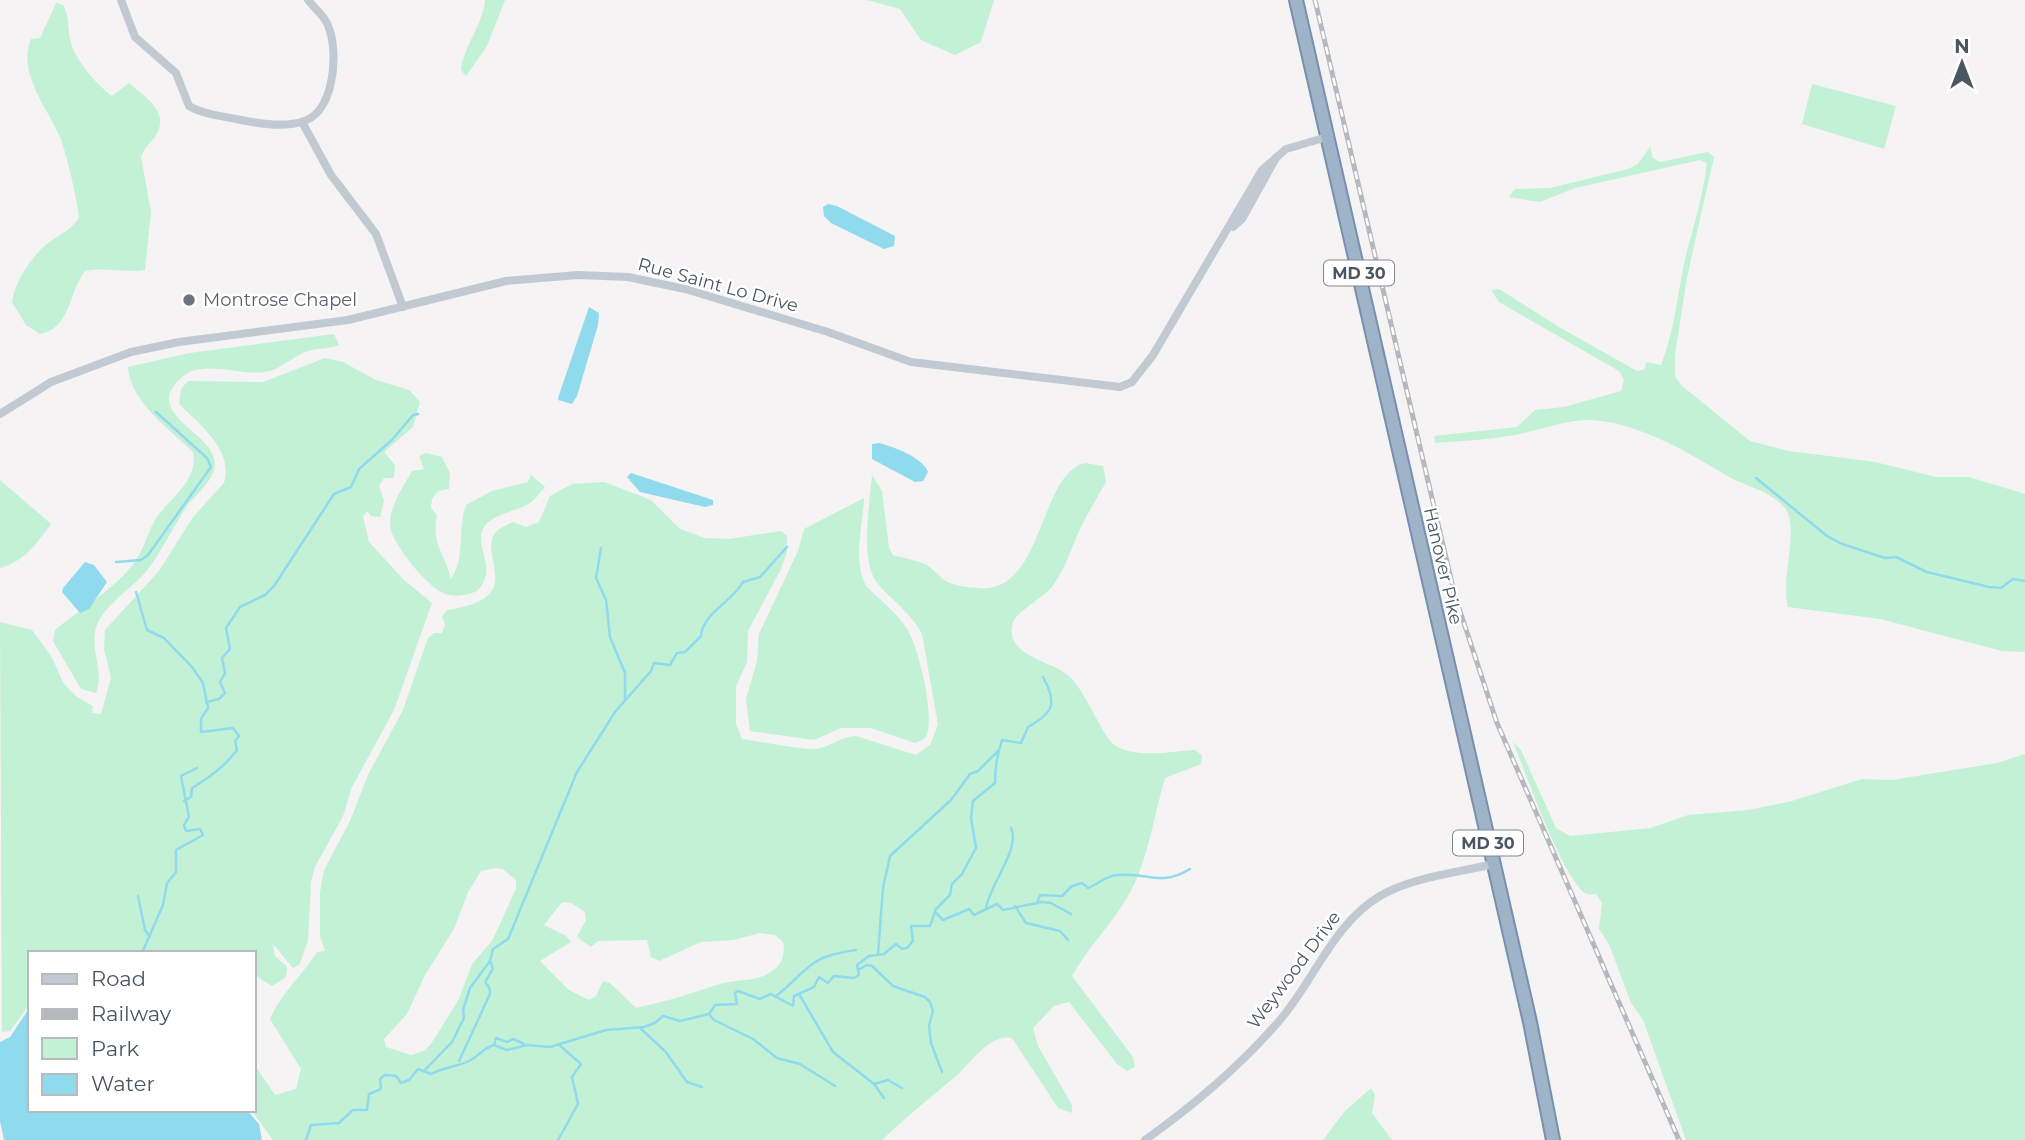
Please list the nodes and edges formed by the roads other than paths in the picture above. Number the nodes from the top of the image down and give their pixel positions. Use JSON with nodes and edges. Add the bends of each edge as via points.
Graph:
{"nodes":[{"id":1,"x":121,"y":0,"type":"edge"},
{"id":2,"x":308,"y":0,"type":"edge"},
{"id":3,"x":1296,"y":0,"type":"edge"},
{"id":4,"x":303,"y":122,"type":"junction"},
{"id":5,"x":1327,"y":137,"type":"junction"},
{"id":6,"x":403,"y":307,"type":"junction"},
{"id":7,"x":0,"y":414,"type":"edge"},
{"id":8,"x":1493,"y":864,"type":"junction"},
{"id":9,"x":1145,"y":1140,"type":"edge"},
{"id":10,"x":1553,"y":1140,"type":"edge"}],
"edges":[{"from":1,"to":4,"type":"street","via":[[135,37],[176,73],[189,106],[250,122]]},
{"from":2,"to":4,"type":"street","via":[[327,22],[333,52],[326,98]]},
{"from":3,"to":5,"type":"highway","name":"Hanover Pike","number":"MD 30"},
{"from":4,"to":6,"type":"street","via":[[331,175],[376,234]]},
{"from":5,"to":6,"type":"street","name":"Rue Saint Lo Drive","via":[[1298,144],[1262,170],[1153,355],[1132,382],[1120,387],[897,359],[779,317],[628,277],[578,275],[506,281]]},
{"from":5,"to":8,"type":"highway","name":"Hanover Pike","number":"MD 30"},
{"from":6,"to":7,"type":"street","name":"Rue Saint Lo Drive","via":[[348,320],[131,352],[51,382]]},
{"from":8,"to":9,"type":"street","name":"Weywood Drive","via":[[1396,888],[1368,904],[1349,922],[1306,987],[1266,1034]]},
{"from":8,"to":10,"type":"highway","name":"Hanover Pike","number":"MD 30"}]}
